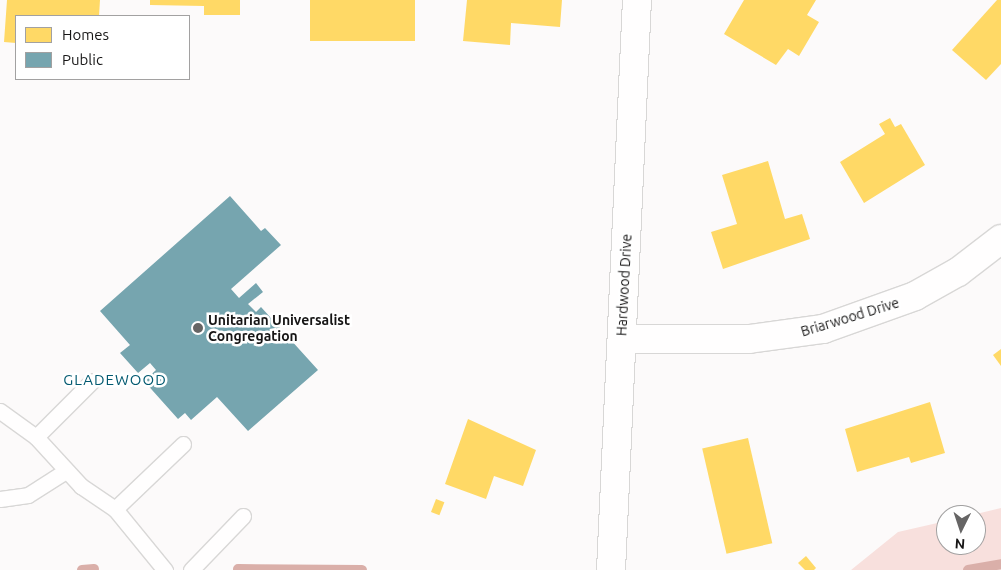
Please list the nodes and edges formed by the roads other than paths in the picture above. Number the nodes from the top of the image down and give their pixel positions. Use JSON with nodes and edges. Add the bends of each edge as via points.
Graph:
{"nodes":[{"id":1,"x":637,"y":0,"type":"edge"},
{"id":2,"x":1001,"y":239,"type":"edge"},
{"id":3,"x":622,"y":339,"type":"junction"},
{"id":4,"x":92,"y":380,"type":"dead end"},
{"id":5,"x":0,"y":411,"type":"edge"},
{"id":6,"x":36,"y":437,"type":"junction"},
{"id":7,"x":183,"y":444,"type":"dead end"},
{"id":8,"x":64,"y":472,"type":"junction"},
{"id":9,"x":0,"y":499,"type":"edge"},
{"id":10,"x":115,"y":509,"type":"junction"},
{"id":11,"x":243,"y":516,"type":"dead end"},
{"id":12,"x":165,"y":570,"type":"edge"},
{"id":13,"x":190,"y":570,"type":"edge"},
{"id":14,"x":611,"y":570,"type":"edge"}],
"edges":[{"from":1,"to":3,"type":"street","name":"Hardwood Drive"},
{"from":2,"to":3,"type":"street","name":"Briarwood Drive","via":[[958,272],[915,296],[823,328],[749,339]]},
{"from":3,"to":14,"type":"street","name":"Hardwood Drive"},
{"from":4,"to":6,"type":"lane"},
{"from":5,"to":6,"type":"lane"},
{"from":6,"to":8,"type":"lane"},
{"from":7,"to":10,"type":"lane"},
{"from":8,"to":9,"type":"lane","via":[[28,494]]},
{"from":8,"to":10,"type":"lane"},
{"from":10,"to":12,"type":"lane"},
{"from":11,"to":13,"type":"lane"}]}
